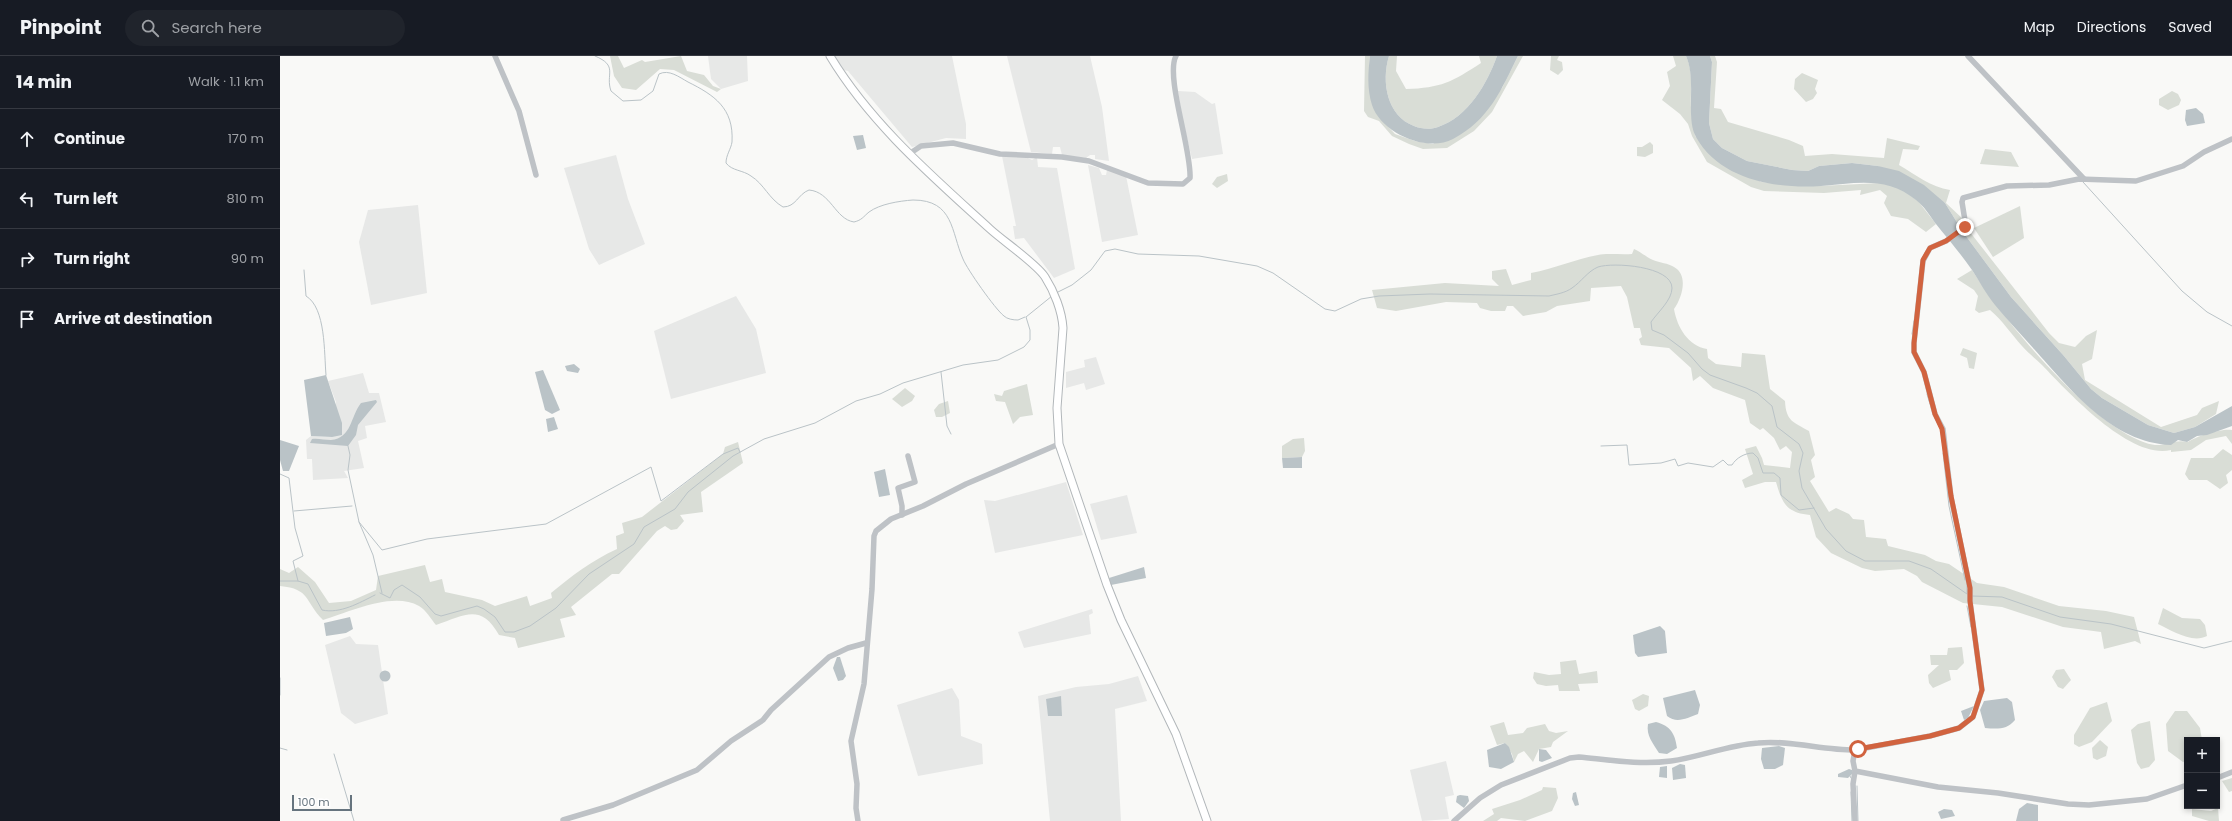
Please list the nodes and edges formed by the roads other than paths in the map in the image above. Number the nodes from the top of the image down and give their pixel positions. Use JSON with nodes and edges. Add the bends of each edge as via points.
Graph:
{"nodes":[{"id":1,"x":495,"y":56,"type":"edge"},
{"id":2,"x":830,"y":56,"type":"edge"},
{"id":3,"x":1176,"y":56,"type":"edge"},
{"id":4,"x":1968,"y":56,"type":"edge"},
{"id":5,"x":2232,"y":139,"type":"edge"},
{"id":6,"x":909,"y":154,"type":"junction"},
{"id":7,"x":536,"y":174,"type":"dead end"},
{"id":8,"x":2084,"y":179,"type":"junction"},
{"id":9,"x":1059,"y":444,"type":"junction"},
{"id":10,"x":908,"y":456,"type":"dead end"},
{"id":11,"x":902,"y":515,"type":"junction"},
{"id":12,"x":866,"y":643,"type":"junction"},
{"id":13,"x":1855,"y":750,"type":"junction"},
{"id":14,"x":1855,"y":771,"type":"junction"},
{"id":15,"x":2232,"y":772,"type":"edge"},
{"id":16,"x":2220,"y":777,"type":"edge"},
{"id":17,"x":2184,"y":787,"type":"edge"},
{"id":18,"x":563,"y":820,"type":"dead end"},
{"id":19,"x":858,"y":821,"type":"edge"},
{"id":20,"x":1207,"y":821,"type":"edge"},
{"id":21,"x":1454,"y":821,"type":"edge"},
{"id":22,"x":1855,"y":821,"type":"edge"}],
"edges":[{"from":1,"to":7,"type":"street","via":[[520,111]]},
{"from":2,"to":6,"type":"main road","via":[[872,114]]},
{"from":3,"to":6,"type":"street","via":[[1174,64],[1178,103],[1191,167],[1190,178],[1183,184],[1148,182],[1089,161],[1000,154],[953,143],[921,146]]},
{"from":4,"to":8,"type":"street"},
{"from":5,"to":8,"type":"street","via":[[2204,152],[2183,166],[2136,181]]},
{"from":6,"to":9,"type":"main road","via":[[1044,276],[1049,285],[1062,318],[1063,328],[1057,408]]},
{"from":8,"to":13,"type":"street","via":[[2048,185],[2007,186],[1964,198],[1962,202],[1965,227],[1946,241],[1930,248],[1923,260],[1914,352],[1924,372],[1935,414],[1942,429],[1951,496],[1970,588],[1982,690],[1973,717],[1959,728]]},
{"from":9,"to":11,"type":"street"},
{"from":9,"to":20,"type":"main road","via":[[1107,585],[1121,620],[1176,734]]},
{"from":10,"to":11,"type":"street","via":[[915,482],[898,488]]},
{"from":11,"to":12,"type":"street","via":[[891,519],[874,536]]},
{"from":12,"to":18,"type":"street","via":[[828,657],[763,720],[731,741],[697,770],[613,805]]},
{"from":12,"to":19,"type":"street","via":[[864,684],[851,741],[857,784]]},
{"from":13,"to":14,"type":"street"},
{"from":13,"to":21,"type":"street","via":[[1831,750],[1789,743],[1758,743],[1642,764],[1570,758],[1501,785],[1480,798]]},
{"from":14,"to":17,"type":"street","via":[[1938,787],[2068,804],[2089,805],[2148,799]]},
{"from":14,"to":22,"type":"street"},
{"from":15,"to":16,"type":"street"}]}
